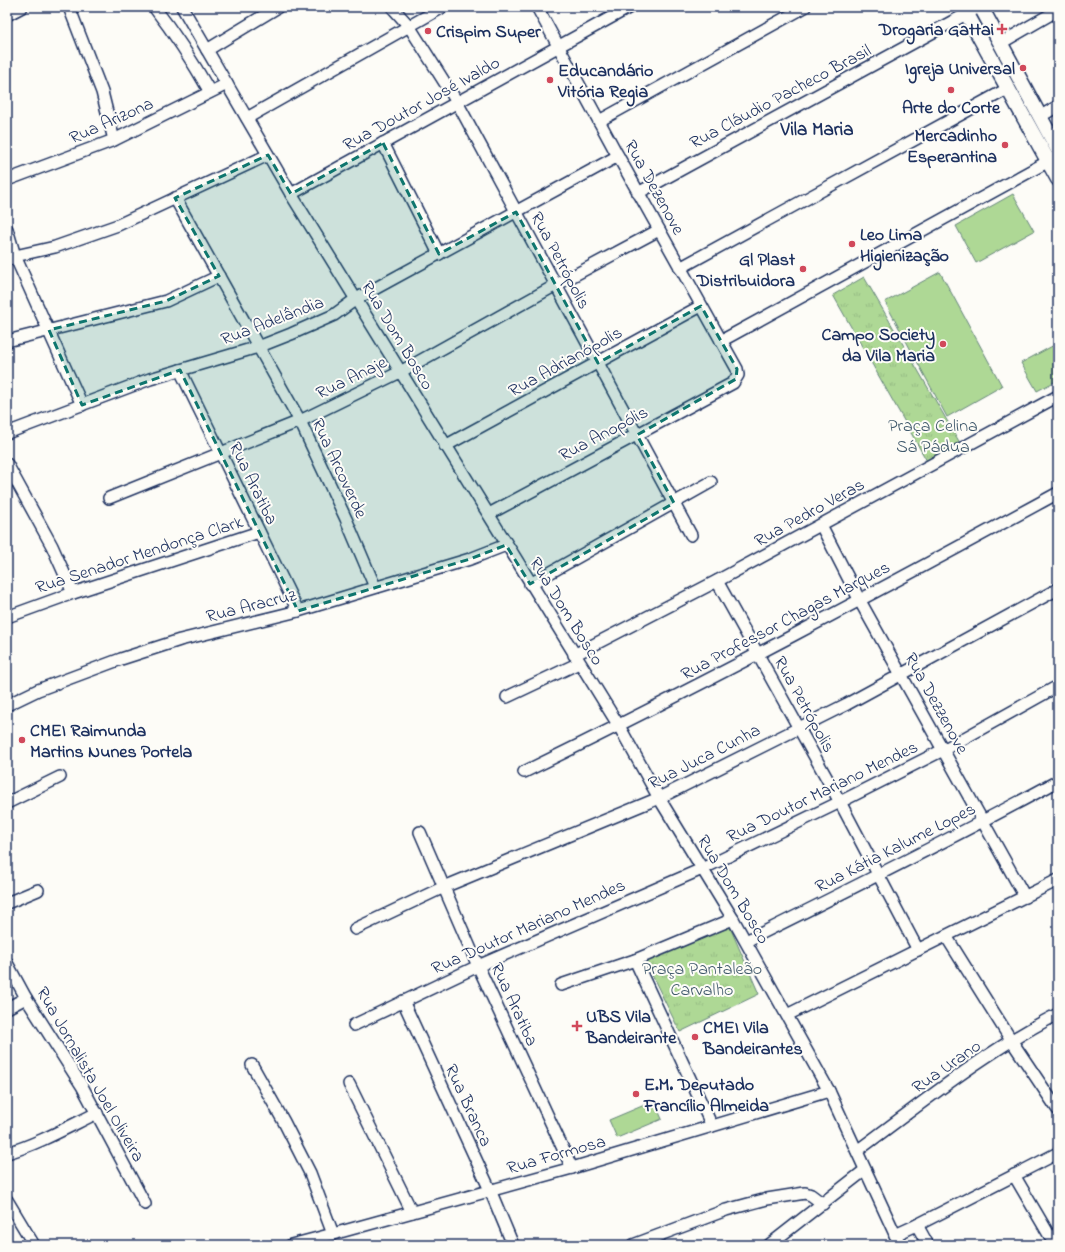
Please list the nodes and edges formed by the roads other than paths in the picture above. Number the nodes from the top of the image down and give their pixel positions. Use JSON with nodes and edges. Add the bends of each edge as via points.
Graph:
{"nodes":[{"id":1,"x":22,"y":7,"type":"edge"},
{"id":2,"x":68,"y":7,"type":"edge"},
{"id":3,"x":154,"y":7,"type":"edge"},
{"id":4,"x":182,"y":7,"type":"edge"},
{"id":5,"x":278,"y":7,"type":"edge"},
{"id":6,"x":392,"y":7,"type":"edge"},
{"id":7,"x":443,"y":7,"type":"edge"},
{"id":8,"x":537,"y":7,"type":"edge"},
{"id":9,"x":630,"y":7,"type":"edge"},
{"id":10,"x":805,"y":7,"type":"edge"},
{"id":11,"x":973,"y":9,"type":"edge"},
{"id":12,"x":1058,"y":10,"type":"edge"},
{"id":13,"x":7,"y":14,"type":"edge"},
{"id":14,"x":409,"y":26,"type":"junction"},
{"id":15,"x":1002,"y":44,"type":"junction"},
{"id":16,"x":558,"y":47,"type":"junction"},
{"id":17,"x":207,"y":50,"type":"junction"},
{"id":18,"x":227,"y":84,"type":"junction"},
{"id":19,"x":1009,"y":88,"type":"junction"},
{"id":20,"x":210,"y":92,"type":"junction"},
{"id":21,"x":457,"y":102,"type":"junction"},
{"id":22,"x":1058,"y":106,"type":"edge"},
{"id":23,"x":1040,"y":116,"type":"junction"},
{"id":24,"x":247,"y":118,"type":"junction"},
{"id":25,"x":599,"y":121,"type":"junction"},
{"id":26,"x":114,"y":140,"type":"junction"},
{"id":27,"x":383,"y":143,"type":"junction"},
{"id":28,"x":1058,"y":150,"type":"edge"},
{"id":29,"x":268,"y":155,"type":"junction"},
{"id":30,"x":618,"y":156,"type":"junction"},
{"id":31,"x":1053,"y":159,"type":"edge"},
{"id":32,"x":1058,"y":179,"type":"edge"},
{"id":33,"x":7,"y":180,"type":"edge"},
{"id":34,"x":638,"y":193,"type":"junction"},
{"id":35,"x":291,"y":194,"type":"junction"},
{"id":36,"x":175,"y":198,"type":"junction"},
{"id":37,"x":516,"y":212,"type":"junction"},
{"id":38,"x":7,"y":229,"type":"edge"},
{"id":39,"x":659,"y":230,"type":"junction"},
{"id":40,"x":439,"y":254,"type":"junction"},
{"id":41,"x":11,"y":258,"type":"edge"},
{"id":42,"x":680,"y":268,"type":"junction"},
{"id":43,"x":219,"y":276,"type":"junction"},
{"id":44,"x":556,"y":285,"type":"junction"},
{"id":45,"x":356,"y":299,"type":"junction"},
{"id":46,"x":701,"y":306,"type":"junction"},
{"id":47,"x":49,"y":330,"type":"junction"},
{"id":48,"x":7,"y":341,"type":"edge"},
{"id":49,"x":721,"y":341,"type":"junction"},
{"id":50,"x":258,"y":347,"type":"junction"},
{"id":51,"x":598,"y":363,"type":"junction"},
{"id":52,"x":180,"y":370,"type":"junction"},
{"id":53,"x":400,"y":372,"type":"junction"},
{"id":54,"x":733,"y":383,"type":"joint"},
{"id":55,"x":1058,"y":396,"type":"edge"},
{"id":56,"x":82,"y":405,"type":"junction"},
{"id":57,"x":300,"y":420,"type":"junction"},
{"id":58,"x":7,"y":433,"type":"edge"},
{"id":59,"x":636,"y":435,"type":"junction"},
{"id":60,"x":446,"y":446,"type":"junction"},
{"id":61,"x":220,"y":452,"type":"junction"},
{"id":62,"x":7,"y":464,"type":"edge"},
{"id":63,"x":711,"y":482,"type":"dead end"},
{"id":64,"x":1058,"y":493,"type":"edge"},
{"id":65,"x":109,"y":498,"type":"dead end"},
{"id":66,"x":674,"y":503,"type":"junction"},
{"id":67,"x":489,"y":514,"type":"junction"},
{"id":68,"x":821,"y":525,"type":"junction"},
{"id":69,"x":259,"y":532,"type":"junction"},
{"id":70,"x":691,"y":535,"type":"dead end"},
{"id":71,"x":506,"y":545,"type":"junction"},
{"id":72,"x":717,"y":581,"type":"junction"},
{"id":73,"x":530,"y":584,"type":"junction"},
{"id":74,"x":375,"y":588,"type":"junction"},
{"id":75,"x":1058,"y":589,"type":"edge"},
{"id":76,"x":73,"y":592,"type":"junction"},
{"id":77,"x":860,"y":601,"type":"junction"},
{"id":78,"x":298,"y":611,"type":"junction"},
{"id":79,"x":7,"y":617,"type":"edge"},
{"id":80,"x":758,"y":654,"type":"junction"},
{"id":81,"x":576,"y":659,"type":"junction"},
{"id":82,"x":902,"y":675,"type":"junction"},
{"id":83,"x":1058,"y":686,"type":"edge"},
{"id":84,"x":507,"y":697,"type":"dead end"},
{"id":85,"x":7,"y":705,"type":"edge"},
{"id":86,"x":619,"y":726,"type":"junction"},
{"id":87,"x":798,"y":728,"type":"junction"},
{"id":88,"x":943,"y":750,"type":"junction"},
{"id":89,"x":524,"y":772,"type":"dead end"},
{"id":90,"x":60,"y":777,"type":"dead end"},
{"id":91,"x":1058,"y":781,"type":"edge"},
{"id":92,"x":659,"y":798,"type":"junction"},
{"id":93,"x":840,"y":802,"type":"junction"},
{"id":94,"x":7,"y":803,"type":"edge"},
{"id":95,"x":984,"y":822,"type":"junction"},
{"id":96,"x":420,"y":832,"type":"dead end"},
{"id":97,"x":702,"y":869,"type":"junction"},
{"id":98,"x":879,"y":876,"type":"junction"},
{"id":99,"x":1058,"y":880,"type":"edge"},
{"id":100,"x":444,"y":887,"type":"junction"},
{"id":101,"x":38,"y":890,"type":"dead end"},
{"id":102,"x":1025,"y":897,"type":"junction"},
{"id":103,"x":7,"y":903,"type":"edge"},
{"id":104,"x":733,"y":919,"type":"junction"},
{"id":105,"x":355,"y":929,"type":"dead end"},
{"id":106,"x":946,"y":936,"type":"junction"},
{"id":107,"x":746,"y":941,"type":"junction"},
{"id":108,"x":918,"y":950,"type":"junction"},
{"id":109,"x":635,"y":960,"type":"junction"},
{"id":110,"x":7,"y":962,"type":"edge"},
{"id":111,"x":478,"y":966,"type":"junction"},
{"id":112,"x":561,"y":985,"type":"dead end"},
{"id":113,"x":26,"y":998,"type":"junction"},
{"id":114,"x":403,"y":1001,"type":"junction"},
{"id":115,"x":7,"y":1008,"type":"edge"},
{"id":116,"x":1058,"y":1014,"type":"edge"},
{"id":117,"x":787,"y":1015,"type":"junction"},
{"id":118,"x":354,"y":1024,"type":"dead end"},
{"id":119,"x":1011,"y":1040,"type":"junction"},
{"id":120,"x":252,"y":1065,"type":"dead end"},
{"id":121,"x":349,"y":1084,"type":"dead end"},
{"id":122,"x":829,"y":1091,"type":"junction"},
{"id":123,"x":1058,"y":1110,"type":"edge"},
{"id":124,"x":97,"y":1113,"type":"junction"},
{"id":125,"x":712,"y":1126,"type":"junction"},
{"id":126,"x":857,"y":1151,"type":"junction"},
{"id":127,"x":1058,"y":1153,"type":"edge"},
{"id":128,"x":7,"y":1154,"type":"edge"},
{"id":129,"x":572,"y":1168,"type":"junction"},
{"id":130,"x":865,"y":1170,"type":"junction"},
{"id":131,"x":1014,"y":1175,"type":"junction"},
{"id":132,"x":490,"y":1190,"type":"junction"},
{"id":133,"x":7,"y":1200,"type":"edge"},
{"id":134,"x":145,"y":1204,"type":"dead end"},
{"id":135,"x":822,"y":1204,"type":"junction"},
{"id":136,"x":412,"y":1212,"type":"junction"},
{"id":137,"x":916,"y":1225,"type":"junction"},
{"id":138,"x":333,"y":1234,"type":"junction"},
{"id":139,"x":895,"y":1234,"type":"junction"},
{"id":140,"x":34,"y":1245,"type":"edge"},
{"id":141,"x":291,"y":1245,"type":"edge"},
{"id":142,"x":514,"y":1245,"type":"edge"},
{"id":143,"x":633,"y":1245,"type":"edge"},
{"id":144,"x":769,"y":1245,"type":"edge"},
{"id":145,"x":900,"y":1245,"type":"edge"},
{"id":146,"x":928,"y":1245,"type":"edge"},
{"id":147,"x":1055,"y":1245,"type":"edge"}],
"edges":[{"from":1,"to":13,"type":"street"},
{"from":2,"to":26,"type":"street","via":[[102,92]]},
{"from":3,"to":20,"type":"street","via":[[189,56]]},
{"from":4,"to":17,"type":"street","name":"Rua Dom Bosco"},
{"from":5,"to":17,"type":"street"},
{"from":6,"to":14,"type":"street","name":"Rua Petrópolis"},
{"from":7,"to":14,"type":"street"},
{"from":8,"to":16,"type":"street","name":"Rua Dezenove"},
{"from":9,"to":16,"type":"street","name":"Rua Doutor José Ivaldo"},
{"from":10,"to":25,"type":"street"},
{"from":11,"to":15,"type":"main road"},
{"from":11,"to":19,"type":"main road"},
{"from":11,"to":34,"type":"street","name":"Rua Cláudio Pacheco Brasil"},
{"from":12,"to":15,"type":"street"},
{"from":14,"to":21,"type":"street","name":"Rua Petrópolis"},
{"from":14,"to":24,"type":"street"},
{"from":15,"to":23,"type":"main road"},
{"from":16,"to":21,"type":"street","name":"Rua Doutor José Ivaldo"},
{"from":16,"to":25,"type":"street","name":"Rua Dezenove"},
{"from":17,"to":18,"type":"street","name":"Rua Dom Bosco"},
{"from":18,"to":20,"type":"street","name":"Rua Arizona"},
{"from":18,"to":24,"type":"street","name":"Rua Dom Bosco"},
{"from":19,"to":31,"type":"main road"},
{"from":19,"to":42,"type":"street"},
{"from":20,"to":26,"type":"street","name":"Rua Arizona"},
{"from":21,"to":27,"type":"street","name":"Rua Doutor José Ivaldo"},
{"from":21,"to":37,"type":"street","name":"Rua Petrópolis"},
{"from":22,"to":23,"type":"street"},
{"from":23,"to":28,"type":"main road"},
{"from":24,"to":29,"type":"street","name":"Rua Dom Bosco"},
{"from":25,"to":30,"type":"street","name":"Rua Dezenove"},
{"from":26,"to":33,"type":"street","name":"Rua Arizona"},
{"from":27,"to":35,"type":"street","name":"Rua Doutor José Ivaldo"},
{"from":27,"to":40,"type":"street"},
{"from":29,"to":35,"type":"street","name":"Rua Dom Bosco"},
{"from":29,"to":36,"type":"street"},
{"from":30,"to":34,"type":"street","name":"Rua Dezenove"},
{"from":30,"to":37,"type":"street","name":"Rua Adelândia"},
{"from":31,"to":32,"type":"main road"},
{"from":31,"to":49,"type":"street"},
{"from":34,"to":39,"type":"street","name":"Rua Dezenove"},
{"from":35,"to":45,"type":"street","name":"Rua Dom Bosco"},
{"from":36,"to":41,"type":"street","via":[[118,224],[55,248]]},
{"from":36,"to":43,"type":"street","name":"Rua Arcoverde"},
{"from":37,"to":40,"type":"street","name":"Rua Adelândia"},
{"from":37,"to":44,"type":"street","name":"Rua Petrópolis"},
{"from":38,"to":41,"type":"street"},
{"from":39,"to":42,"type":"street","name":"Rua Dezenove"},
{"from":39,"to":44,"type":"street","name":"Rua Anaje"},
{"from":40,"to":45,"type":"street","name":"Rua Adelândia"},
{"from":41,"to":47,"type":"street"},
{"from":42,"to":46,"type":"street","name":"Rua Dezenove"},
{"from":43,"to":47,"type":"street","via":[[166,301]]},
{"from":43,"to":50,"type":"street","name":"Rua Arcoverde"},
{"from":44,"to":51,"type":"street","name":"Rua Petrópolis"},
{"from":44,"to":53,"type":"street","name":"Rua Anaje"},
{"from":45,"to":50,"type":"street","name":"Rua Adelândia","via":[[334,315]]},
{"from":45,"to":53,"type":"street","name":"Rua Dom Bosco"},
{"from":46,"to":49,"type":"street","name":"Rua Dezenove"},
{"from":46,"to":51,"type":"street","name":"Rua Adrianópolis"},
{"from":47,"to":48,"type":"street"},
{"from":47,"to":56,"type":"street"},
{"from":49,"to":54,"type":"street","name":"Rua Dezenove","via":[[738,373]]},
{"from":50,"to":52,"type":"street","name":"Rua Adelândia"},
{"from":50,"to":57,"type":"street","name":"Rua Arcoverde"},
{"from":51,"to":59,"type":"street","name":"Rua Petrópolis"},
{"from":51,"to":60,"type":"street","name":"Rua Adrianópolis"},
{"from":52,"to":56,"type":"street","name":"Rua Adelândia"},
{"from":52,"to":61,"type":"street","name":"Rua Aratiba"},
{"from":53,"to":57,"type":"street","name":"Rua Anaje"},
{"from":53,"to":60,"type":"street","name":"Rua Dom Bosco"},
{"from":54,"to":59,"type":"street","name":"Rua Anopólis"},
{"from":55,"to":68,"type":"street","name":"Rua Pedro Veras"},
{"from":56,"to":58,"type":"street","name":"Rua Adelândia"},
{"from":57,"to":61,"type":"street","name":"Rua Anaje"},
{"from":57,"to":74,"type":"street","name":"Rua Arcoverde"},
{"from":59,"to":66,"type":"street","name":"Rua Petrópolis"},
{"from":59,"to":67,"type":"street","name":"Rua Anopólis"},
{"from":60,"to":67,"type":"street","name":"Rua Dom Bosco"},
{"from":61,"to":65,"type":"street","name":"Rua Anaje"},
{"from":61,"to":69,"type":"street","name":"Rua Aratiba"},
{"from":62,"to":76,"type":"street","via":[[52,546]]},
{"from":63,"to":66,"type":"street"},
{"from":64,"to":77,"type":"street","name":"Rua Professor Chagas Marques"},
{"from":66,"to":70,"type":"street","name":"Rua Petrópolis"},
{"from":66,"to":73,"type":"street"},
{"from":67,"to":71,"type":"street","name":"Rua Dom Bosco"},
{"from":68,"to":72,"type":"street","name":"Rua Pedro Veras"},
{"from":68,"to":77,"type":"street","name":"Rua Dezzenove"},
{"from":69,"to":76,"type":"street","name":"Rua Senador Mendonça Clark"},
{"from":69,"to":78,"type":"street","name":"Rua Aratiba"},
{"from":71,"to":73,"type":"street","name":"Rua Dom Bosco"},
{"from":71,"to":74,"type":"street","name":"Rua Aracruz","via":[[470,560]]},
{"from":72,"to":80,"type":"street","name":"Rua Petrópolis"},
{"from":72,"to":81,"type":"street","name":"Rua Pedro Veras"},
{"from":73,"to":81,"type":"street","name":"Rua Dom Bosco"},
{"from":74,"to":78,"type":"street","name":"Rua Aracruz"},
{"from":75,"to":82,"type":"street","name":"Rua Juca Cunha"},
{"from":76,"to":79,"type":"street","name":"Rua Senador Mendonça Clark"},
{"from":77,"to":80,"type":"street","name":"Rua Professor Chagas Marques"},
{"from":77,"to":82,"type":"street","name":"Rua Dezzenove"},
{"from":78,"to":85,"type":"street","name":"Rua Aracruz","via":[[180,640],[121,658],[38,690]]},
{"from":80,"to":86,"type":"street","name":"Rua Professor Chagas Marques"},
{"from":80,"to":87,"type":"street","name":"Rua Petrópolis"},
{"from":81,"to":84,"type":"street","name":"Rua Pedro Veras"},
{"from":81,"to":86,"type":"street","name":"Rua Dom Bosco"},
{"from":82,"to":87,"type":"street","name":"Rua Juca Cunha"},
{"from":82,"to":88,"type":"street","name":"Rua Dezzenove"},
{"from":83,"to":88,"type":"street","name":"Rua Doutor Mariano Mendes"},
{"from":86,"to":89,"type":"street","name":"Rua Professor Chagas Marques"},
{"from":86,"to":92,"type":"street","name":"Rua Dom Bosco"},
{"from":87,"to":92,"type":"street","name":"Rua Juca Cunha"},
{"from":87,"to":93,"type":"street","name":"Rua Petrópolis"},
{"from":88,"to":93,"type":"street","name":"Rua Doutor Mariano Mendes"},
{"from":88,"to":95,"type":"street","name":"Rua Dezzenove"},
{"from":90,"to":94,"type":"street"},
{"from":91,"to":95,"type":"street","name":"Rua Kátia Kalume Lopes"},
{"from":92,"to":97,"type":"street","name":"Rua Dom Bosco"},
{"from":92,"to":100,"type":"street","name":"Rua Juca Cunha"},
{"from":93,"to":97,"type":"street","name":"Rua Doutor Mariano Mendes"},
{"from":93,"to":98,"type":"street","name":"Rua Petrópolis"},
{"from":95,"to":98,"type":"street","name":"Rua Kátia Kalume Lopes"},
{"from":95,"to":102,"type":"street","name":"Rua Dezzenove"},
{"from":96,"to":100,"type":"street","name":"Rua Aratiba"},
{"from":97,"to":104,"type":"street","name":"Rua Dom Bosco"},
{"from":97,"to":111,"type":"street","name":"Rua Doutor Mariano Mendes"},
{"from":98,"to":107,"type":"street","name":"Rua Kátia Kalume Lopes"},
{"from":98,"to":108,"type":"street","name":"Rua Petrópolis"},
{"from":99,"to":102,"type":"street"},
{"from":100,"to":105,"type":"street","name":"Rua Juca Cunha"},
{"from":100,"to":111,"type":"street","name":"Rua Aratiba"},
{"from":101,"to":103,"type":"street"},
{"from":102,"to":106,"type":"street"},
{"from":104,"to":107,"type":"street","name":"Rua Dom Bosco"},
{"from":104,"to":109,"type":"street"},
{"from":106,"to":108,"type":"street"},
{"from":106,"to":119,"type":"street"},
{"from":107,"to":117,"type":"street","name":"Rua Dom Bosco"},
{"from":108,"to":117,"type":"street"},
{"from":109,"to":112,"type":"street"},
{"from":109,"to":125,"type":"street"},
{"from":110,"to":113,"type":"street","name":"Rua Jornalista Joel Oliveira"},
{"from":111,"to":114,"type":"street","name":"Rua Doutor Mariano Mendes"},
{"from":111,"to":129,"type":"street","name":"Rua Aratiba"},
{"from":113,"to":115,"type":"street"},
{"from":113,"to":124,"type":"street","name":"Rua Jornalista Joel Oliveira"},
{"from":114,"to":118,"type":"street","name":"Rua Doutor Mariano Mendes"},
{"from":114,"to":132,"type":"street","name":"Rua Branca"},
{"from":116,"to":119,"type":"street","name":"Rua Urano"},
{"from":117,"to":122,"type":"street","name":"Rua Dom Bosco"},
{"from":119,"to":123,"type":"street"},
{"from":119,"to":126,"type":"street","name":"Rua Urano"},
{"from":120,"to":138,"type":"street","via":[[310,1173]]},
{"from":121,"to":136,"type":"street"},
{"from":122,"to":125,"type":"street","name":"Rua Formosa"},
{"from":122,"to":126,"type":"street","name":"Rua Dom Bosco"},
{"from":124,"to":128,"type":"street"},
{"from":124,"to":134,"type":"street","name":"Rua Jornalista Joel Oliveira"},
{"from":125,"to":129,"type":"street","name":"Rua Formosa"},
{"from":126,"to":130,"type":"street","name":"Rua Dom Bosco"},
{"from":127,"to":131,"type":"street"},
{"from":129,"to":132,"type":"street","name":"Rua Formosa"},
{"from":130,"to":135,"type":"street"},
{"from":130,"to":139,"type":"street","name":"Rua Dom Bosco"},
{"from":131,"to":137,"type":"street"},
{"from":131,"to":147,"type":"street"},
{"from":132,"to":136,"type":"street","name":"Rua Formosa"},
{"from":132,"to":142,"type":"street","name":"Rua Branca"},
{"from":133,"to":140,"type":"street"},
{"from":135,"to":143,"type":"street","via":[[812,1195],[805,1193],[767,1199],[726,1210]]},
{"from":135,"to":144,"type":"street"},
{"from":136,"to":138,"type":"street","name":"Rua Formosa"},
{"from":137,"to":139,"type":"street"},
{"from":137,"to":146,"type":"street"},
{"from":138,"to":141,"type":"street","name":"Rua Formosa"},
{"from":139,"to":145,"type":"street","name":"Rua Dom Bosco"}]}
